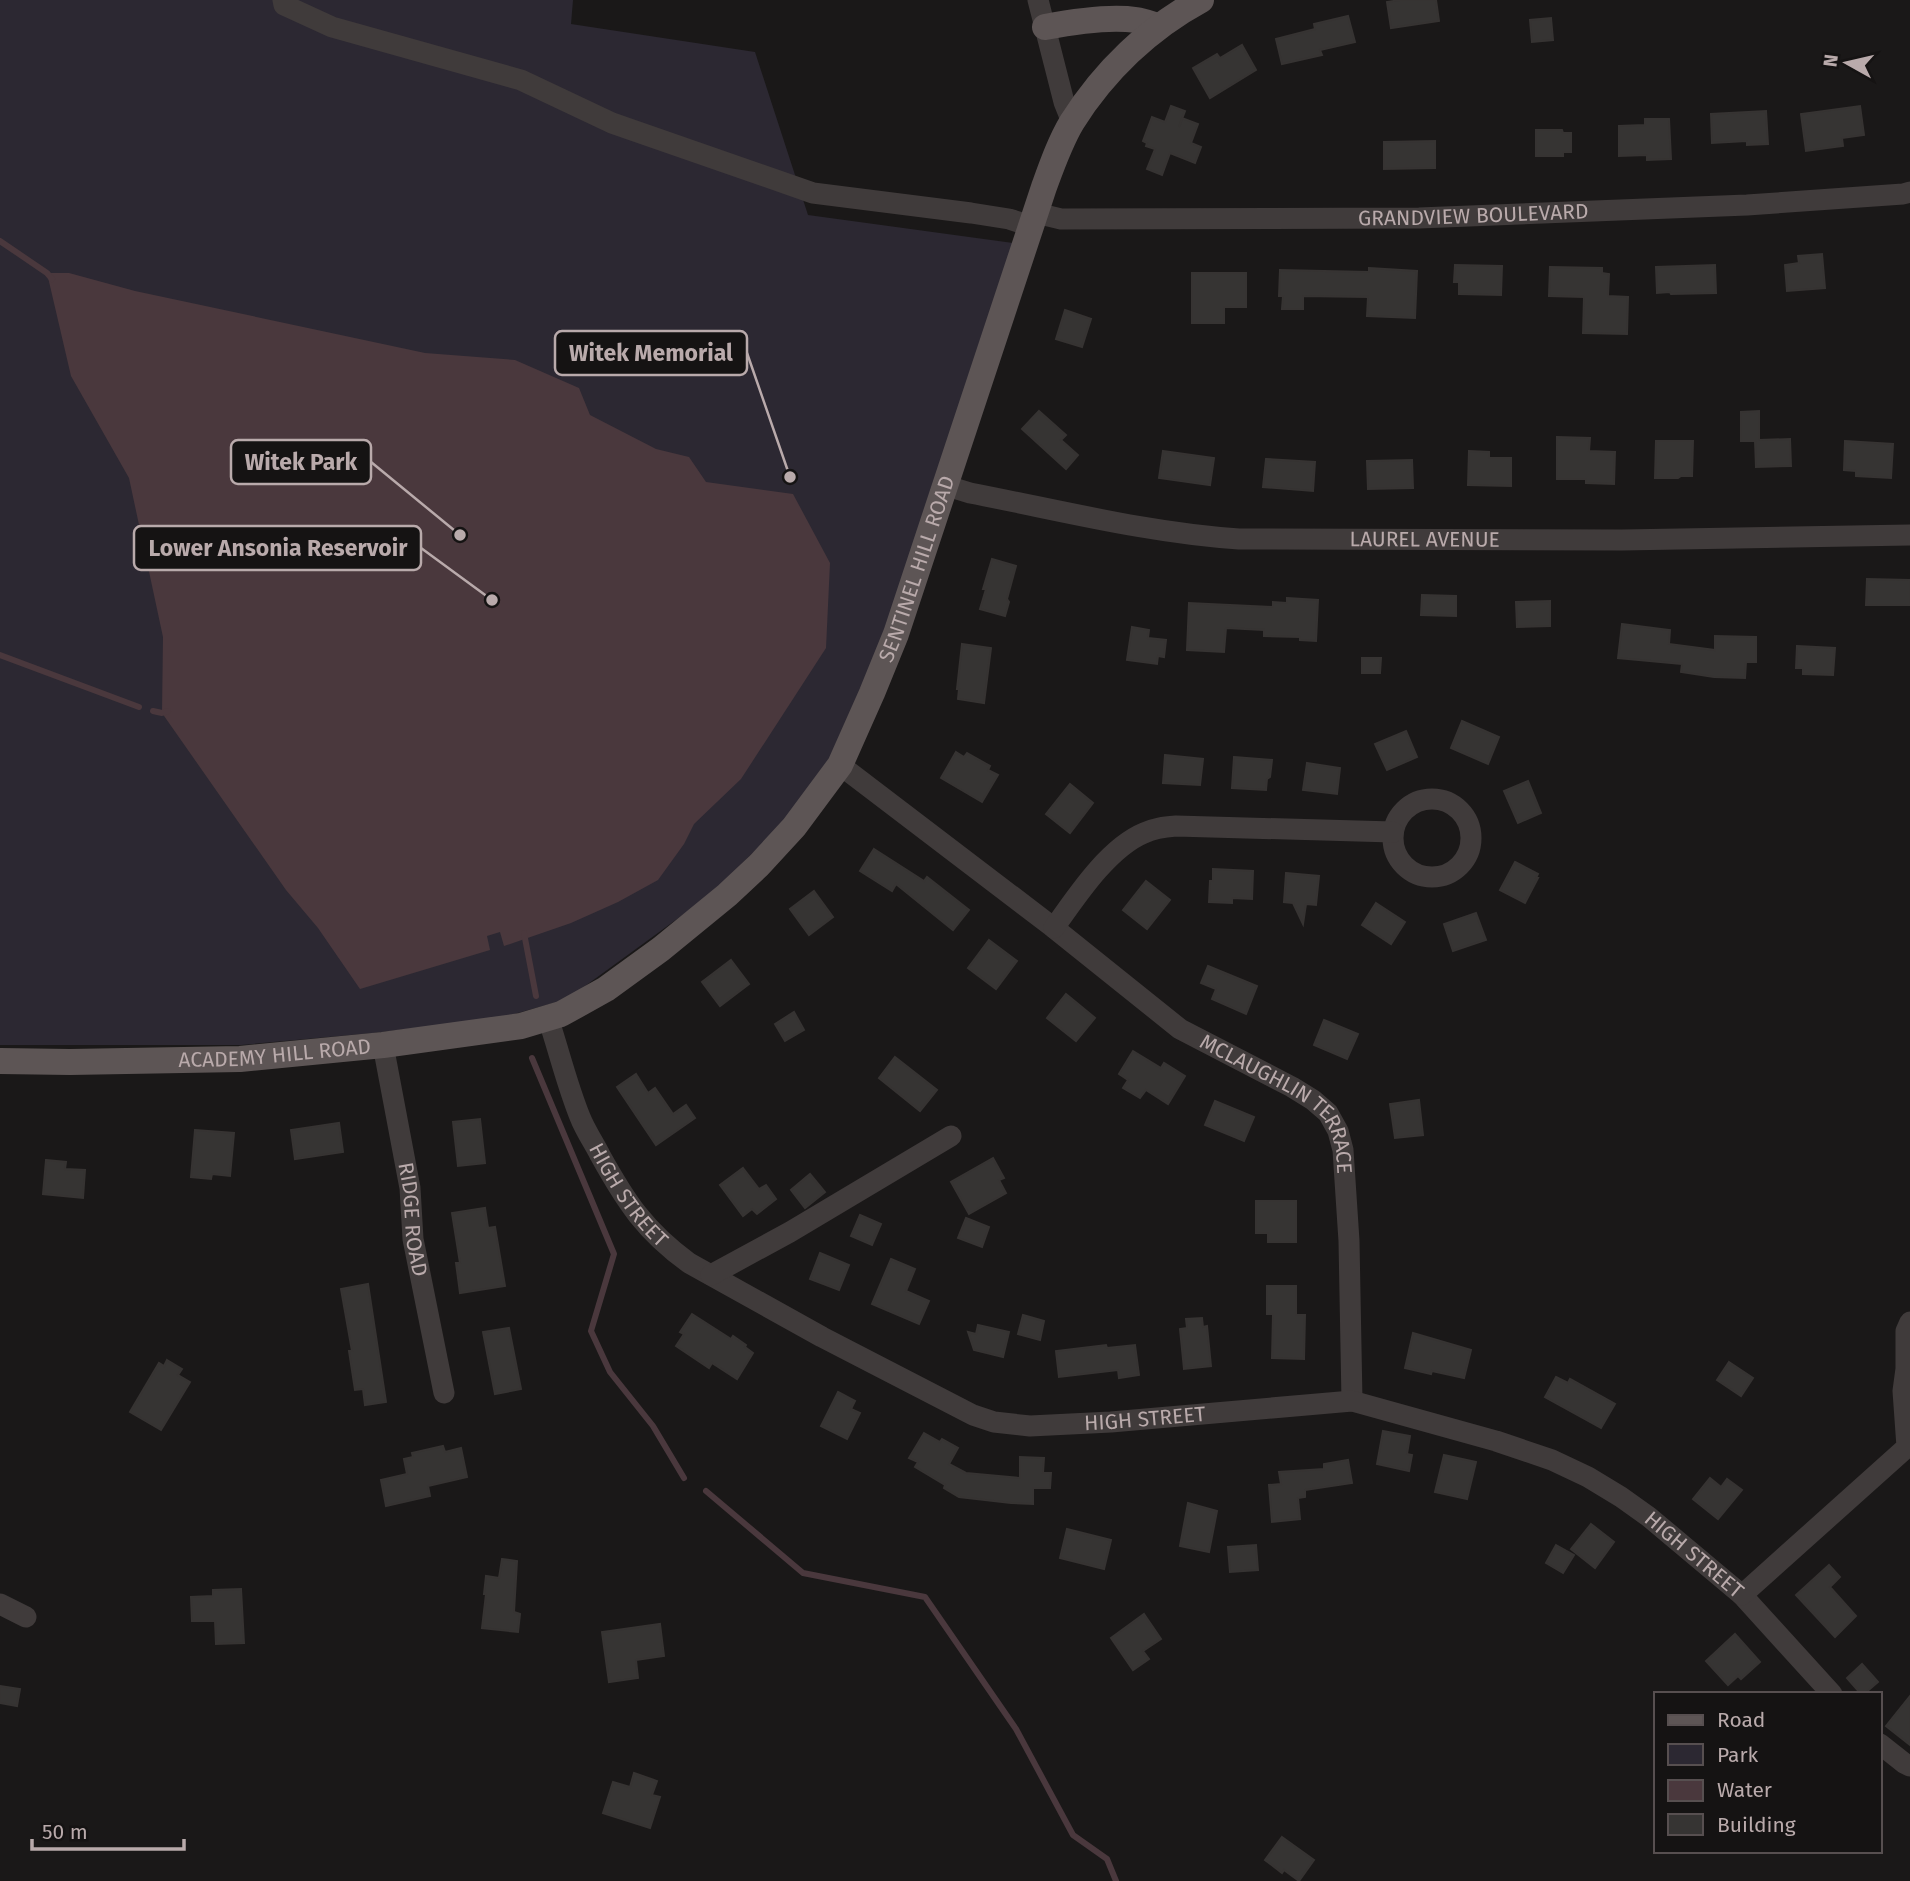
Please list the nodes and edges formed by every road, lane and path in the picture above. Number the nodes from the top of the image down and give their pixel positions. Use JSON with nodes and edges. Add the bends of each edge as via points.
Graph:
{"nodes":[{"id":1,"x":283,"y":0,"type":"edge"},
{"id":2,"x":1038,"y":0,"type":"edge"},
{"id":3,"x":1201,"y":0,"type":"edge"},
{"id":4,"x":1158,"y":26,"type":"junction"},
{"id":5,"x":1045,"y":27,"type":"junction"},
{"id":6,"x":1072,"y":122,"type":"junction"},
{"id":7,"x":1910,"y":192,"type":"edge"},
{"id":8,"x":1033,"y":220,"type":"junction"},
{"id":9,"x":944,"y":485,"type":"junction"},
{"id":10,"x":1910,"y":535,"type":"edge"},
{"id":11,"x":840,"y":765,"type":"junction"},
{"id":12,"x":1393,"y":832,"type":"dead end"},
{"id":13,"x":1054,"y":928,"type":"junction"},
{"id":14,"x":548,"y":1018,"type":"junction"},
{"id":15,"x":383,"y":1045,"type":"junction"},
{"id":16,"x":0,"y":1061,"type":"edge"},
{"id":17,"x":951,"y":1136,"type":"dead end"},
{"id":18,"x":711,"y":1275,"type":"junction"},
{"id":19,"x":1910,"y":1322,"type":"edge"},
{"id":20,"x":444,"y":1394,"type":"dead end"},
{"id":21,"x":1352,"y":1401,"type":"junction"},
{"id":22,"x":1742,"y":1595,"type":"junction"},
{"id":23,"x":0,"y":1604,"type":"edge"},
{"id":24,"x":26,"y":1617,"type":"dead end"},
{"id":25,"x":1830,"y":1692,"type":"edge"},
{"id":26,"x":1882,"y":1745,"type":"edge"},
{"id":27,"x":1910,"y":1766,"type":"edge"}],
"edges":[{"from":1,"to":8,"type":"street","name":"GRANDVIEW BOULEVARD","via":[[284,5],[332,27],[521,80],[612,123],[813,193]]},
{"from":2,"to":5,"type":"street"},
{"from":3,"to":4,"type":"main road","name":"SENTINEL HILL ROAD"},
{"from":4,"to":5,"type":"main road","via":[[1118,19]]},
{"from":4,"to":6,"type":"main road","name":"SENTINEL HILL ROAD","via":[[1112,70]]},
{"from":5,"to":6,"type":"street"},
{"from":6,"to":8,"type":"main road","name":"SENTINEL HILL ROAD"},
{"from":7,"to":8,"type":"street","name":"GRANDVIEW BOULEVARD","via":[[1747,205],[1419,218]]},
{"from":8,"to":9,"type":"main road","name":"SENTINEL HILL ROAD"},
{"from":9,"to":10,"type":"street","name":"LAUREL AVENUE","via":[[1199,537],[1622,540]]},
{"from":9,"to":11,"type":"main road","name":"SENTINEL HILL ROAD","via":[[896,634]]},
{"from":11,"to":13,"type":"street","name":"MCLAUGHLIN TERRACE"},
{"from":11,"to":14,"type":"main road","name":"SENTINEL HILL ROAD","via":[[793,827],[727,895],[606,989]]},
{"from":12,"to":13,"type":"street","via":[[1157,828],[1128,841],[1111,857]]},
{"from":13,"to":21,"type":"street","name":"MCLAUGHLIN TERRACE","via":[[1180,1029],[1292,1087],[1328,1113],[1343,1150]]},
{"from":14,"to":15,"type":"main road","name":"ACADEMY HILL ROAD","via":[[521,1026]]},
{"from":14,"to":18,"type":"street","name":"HIGH STREET","via":[[580,1118],[616,1185],[649,1229]]},
{"from":15,"to":16,"type":"main road","name":"ACADEMY HILL ROAD","via":[[240,1059]]},
{"from":15,"to":20,"type":"street","name":"RIDGE ROAD","via":[[410,1188],[413,1239]]},
{"from":17,"to":18,"type":"street"},
{"from":18,"to":21,"type":"street","name":"HIGH STREET","via":[[822,1338],[994,1422],[1030,1426],[1111,1422]]},
{"from":19,"to":22,"type":"street","via":[[1903,1391],[1907,1447]]},
{"from":21,"to":22,"type":"street","name":"HIGH STREET","via":[[1496,1441],[1588,1477],[1649,1517]]},
{"from":22,"to":25,"type":"street","name":"HIGH STREET"},
{"from":23,"to":24,"type":"street"},
{"from":26,"to":27,"type":"street"}]}
